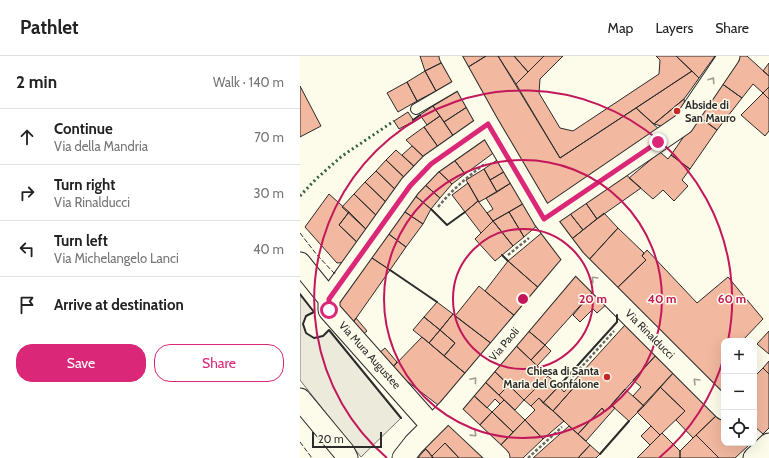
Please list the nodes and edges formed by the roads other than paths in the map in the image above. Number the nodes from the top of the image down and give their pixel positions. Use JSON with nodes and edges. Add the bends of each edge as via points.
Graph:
{"nodes":[{"id":1,"x":450,"y":56,"type":"edge"},
{"id":2,"x":729,"y":56,"type":"edge"},
{"id":3,"x":464,"y":81,"type":"junction"},
{"id":4,"x":416,"y":109,"type":"dead end"},
{"id":5,"x":488,"y":124,"type":"junction"},
{"id":6,"x":545,"y":221,"type":"junction"},
{"id":7,"x":575,"y":260,"type":"junction"},
{"id":8,"x":300,"y":263,"type":"edge"},
{"id":9,"x":329,"y":299,"type":"junction"},
{"id":10,"x":300,"y":399,"type":"edge"},
{"id":11,"x":721,"y":406,"type":"edge"},
{"id":12,"x":448,"y":410,"type":"junction"},
{"id":13,"x":432,"y":426,"type":"junction"},
{"id":14,"x":348,"y":458,"type":"edge"},
{"id":15,"x":403,"y":458,"type":"edge"},
{"id":16,"x":499,"y":458,"type":"edge"}],
"edges":[{"from":1,"to":3,"type":"street","name":"Via Rinalducci"},
{"from":6,"to":2,"type":"street","one_way":true,"via":[[683,124]]},
{"from":3,"to":4,"type":"lane"},
{"from":3,"to":5,"type":"street","name":"Via Rinalducci"},
{"from":5,"to":6,"type":"street","name":"Via Rinalducci"},
{"from":5,"to":9,"type":"street","via":[[431,164],[410,186]]},
{"from":6,"to":7,"type":"street","name":"Via Rinalducci"},
{"from":11,"to":7,"type":"street","name":"Via Rinalducci","one_way":true},
{"from":12,"to":7,"type":"street","name":"Via Paoli","one_way":true},
{"from":8,"to":9,"type":"street","name":"Via Mura Augustee"},
{"from":9,"to":13,"type":"street","name":"Via Mura Augustee","via":[[329,310]]},
{"from":10,"to":14,"type":"street"},
{"from":12,"to":13,"type":"street","name":"Via Paoli"},
{"from":12,"to":16,"type":"street","one_way":true},
{"from":13,"to":15,"type":"street","name":"Via Paoli"}]}
